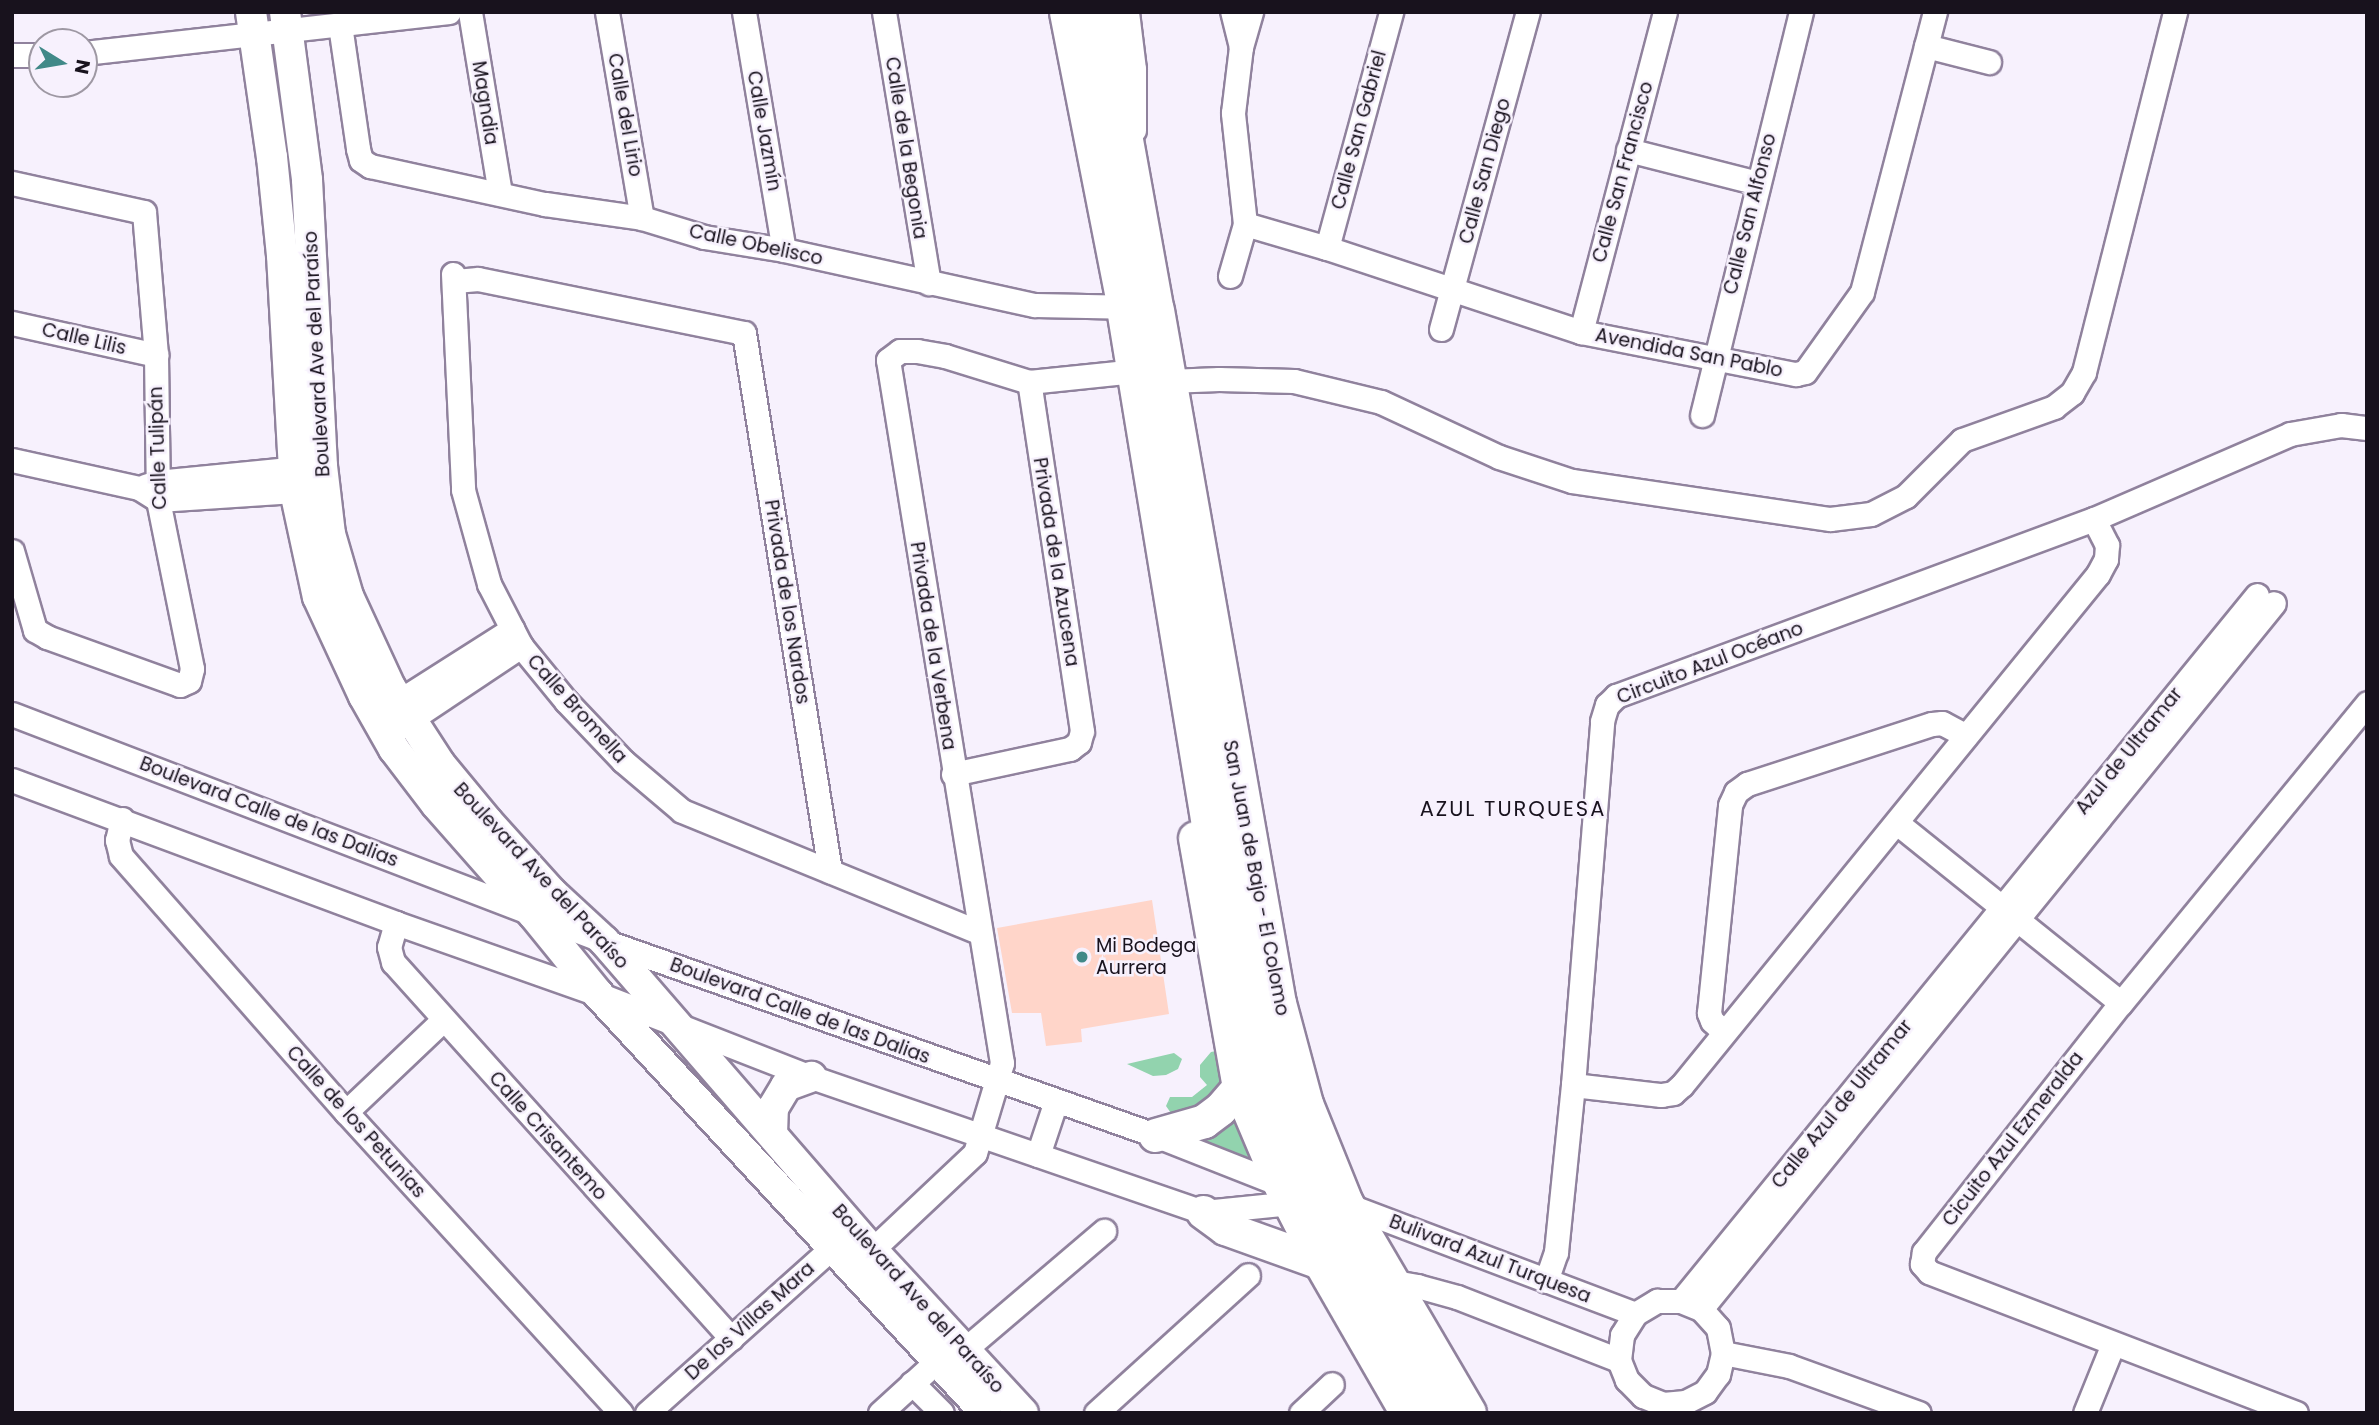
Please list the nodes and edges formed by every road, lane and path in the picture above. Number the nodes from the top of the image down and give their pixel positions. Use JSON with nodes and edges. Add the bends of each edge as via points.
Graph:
{"nodes":[{"id":1,"x":449,"y":12,"type":"edge"},
{"id":2,"x":470,"y":12,"type":"edge"},
{"id":3,"x":607,"y":12,"type":"edge"},
{"id":4,"x":744,"y":12,"type":"edge"},
{"id":5,"x":884,"y":12,"type":"edge"},
{"id":6,"x":1101,"y":12,"type":"edge"},
{"id":7,"x":1128,"y":12,"type":"edge"},
{"id":8,"x":1232,"y":12,"type":"edge"},
{"id":9,"x":1251,"y":12,"type":"edge"},
{"id":10,"x":1391,"y":12,"type":"edge"},
{"id":11,"x":1528,"y":12,"type":"edge"},
{"id":12,"x":1665,"y":12,"type":"edge"},
{"id":13,"x":1801,"y":12,"type":"edge"},
{"id":14,"x":1935,"y":12,"type":"edge"},
{"id":15,"x":2175,"y":12,"type":"edge"},
{"id":16,"x":1067,"y":20,"type":"edge"},
{"id":17,"x":287,"y":21,"type":"edge"},
{"id":18,"x":253,"y":23,"type":"edge"},
{"id":19,"x":340,"y":24,"type":"junction"},
{"id":20,"x":1926,"y":46,"type":"junction"},
{"id":21,"x":1241,"y":47,"type":"junction"},
{"id":22,"x":98,"y":51,"type":"edge"},
{"id":23,"x":1989,"y":62,"type":"dead end"},
{"id":24,"x":1628,"y":150,"type":"junction"},
{"id":25,"x":1129,"y":168,"type":"junction"},
{"id":26,"x":12,"y":183,"type":"edge"},
{"id":27,"x":1757,"y":183,"type":"junction"},
{"id":28,"x":500,"y":194,"type":"junction"},
{"id":29,"x":642,"y":218,"type":"junction"},
{"id":30,"x":1245,"y":224,"type":"junction"},
{"id":31,"x":1327,"y":247,"type":"junction"},
{"id":32,"x":784,"y":250,"type":"junction"},
{"id":33,"x":1230,"y":276,"type":"dead end"},
{"id":34,"x":454,"y":278,"type":"joint"},
{"id":35,"x":929,"y":283,"type":"junction"},
{"id":36,"x":1453,"y":289,"type":"junction"},
{"id":37,"x":1140,"y":309,"type":"junction"},
{"id":38,"x":12,"y":323,"type":"edge"},
{"id":39,"x":1441,"y":329,"type":"dead end"},
{"id":40,"x":1581,"y":332,"type":"junction"},
{"id":41,"x":156,"y":355,"type":"junction"},
{"id":42,"x":1715,"y":358,"type":"junction"},
{"id":43,"x":1153,"y":365,"type":"junction"},
{"id":44,"x":1029,"y":382,"type":"junction"},
{"id":45,"x":1702,"y":415,"type":"dead end"},
{"id":46,"x":2367,"y":428,"type":"edge"},
{"id":47,"x":12,"y":460,"type":"edge"},
{"id":48,"x":309,"y":478,"type":"junction"},
{"id":49,"x":151,"y":490,"type":"junction"},
{"id":50,"x":2094,"y":519,"type":"junction"},
{"id":51,"x":12,"y":551,"type":"edge"},
{"id":52,"x":1177,"y":623,"type":"junction"},
{"id":53,"x":517,"y":638,"type":"junction"},
{"id":54,"x":2367,"y":703,"type":"edge"},
{"id":55,"x":12,"y":714,"type":"edge"},
{"id":56,"x":392,"y":718,"type":"junction"},
{"id":57,"x":1966,"y":736,"type":"junction"},
{"id":58,"x":953,"y":774,"type":"junction"},
{"id":59,"x":12,"y":780,"type":"edge"},
{"id":60,"x":122,"y":819,"type":"junction"},
{"id":61,"x":1897,"y":823,"type":"junction"},
{"id":62,"x":830,"y":871,"type":"junction"},
{"id":63,"x":2009,"y":913,"type":"junction"},
{"id":64,"x":533,"y":914,"type":"junction"},
{"id":65,"x":396,"y":923,"type":"junction"},
{"id":66,"x":979,"y":932,"type":"junction"},
{"id":67,"x":612,"y":950,"type":"junction"},
{"id":68,"x":572,"y":962,"type":"junction"},
{"id":69,"x":598,"y":994,"type":"junction"},
{"id":70,"x":2121,"y":1003,"type":"junction"},
{"id":71,"x":443,"y":1020,"type":"junction"},
{"id":72,"x":673,"y":1023,"type":"junction"},
{"id":73,"x":1724,"y":1032,"type":"junction"},
{"id":74,"x":811,"y":1077,"type":"junction"},
{"id":75,"x":997,"y":1081,"type":"junction"},
{"id":76,"x":1573,"y":1085,"type":"junction"},
{"id":77,"x":1239,"y":1087,"type":"junction"},
{"id":78,"x":1056,"y":1101,"type":"junction"},
{"id":79,"x":346,"y":1112,"type":"junction"},
{"id":80,"x":772,"y":1134,"type":"junction"},
{"id":81,"x":981,"y":1135,"type":"junction"},
{"id":82,"x":1155,"y":1135,"type":"junction"},
{"id":83,"x":1038,"y":1155,"type":"junction"},
{"id":84,"x":1307,"y":1198,"type":"junction"},
{"id":85,"x":1203,"y":1212,"type":"junction"},
{"id":86,"x":1104,"y":1231,"type":"dead end"},
{"id":87,"x":853,"y":1242,"type":"junction"},
{"id":88,"x":1320,"y":1262,"type":"junction"},
{"id":89,"x":1248,"y":1275,"type":"dead end"},
{"id":90,"x":1546,"y":1280,"type":"junction"},
{"id":91,"x":1374,"y":1282,"type":"junction"},
{"id":92,"x":1691,"y":1305,"type":"junction"},
{"id":93,"x":1635,"y":1314,"type":"junction"},
{"id":94,"x":731,"y":1338,"type":"junction"},
{"id":95,"x":2113,"y":1344,"type":"junction"},
{"id":96,"x":1723,"y":1353,"type":"junction"},
{"id":97,"x":951,"y":1355,"type":"junction"},
{"id":98,"x":1619,"y":1360,"type":"junction"},
{"id":99,"x":912,"y":1382,"type":"junction"},
{"id":100,"x":1332,"y":1384,"type":"dead end"},
{"id":101,"x":973,"y":1408,"type":"edge"},
{"id":102,"x":621,"y":1413,"type":"edge"},
{"id":103,"x":647,"y":1413,"type":"edge"},
{"id":104,"x":880,"y":1413,"type":"edge"},
{"id":105,"x":942,"y":1413,"type":"edge"},
{"id":106,"x":1023,"y":1413,"type":"edge"},
{"id":107,"x":1096,"y":1413,"type":"edge"},
{"id":108,"x":1301,"y":1413,"type":"edge"},
{"id":109,"x":1407,"y":1413,"type":"edge"},
{"id":110,"x":1432,"y":1413,"type":"edge"},
{"id":111,"x":1467,"y":1413,"type":"edge"},
{"id":112,"x":1919,"y":1413,"type":"edge"},
{"id":113,"x":2085,"y":1413,"type":"edge"},
{"id":114,"x":2297,"y":1413,"type":"edge"}],
"edges":[{"from":1,"to":19,"type":"street"},
{"from":2,"to":28,"type":"street","name":"Magndia"},
{"from":3,"to":29,"type":"street","name":"Calle del Lirio"},
{"from":4,"to":32,"type":"street","name":"Calle Jazmín"},
{"from":5,"to":35,"type":"street","name":"Calle de la Begonia"},
{"from":6,"to":25,"type":"main road"},
{"from":7,"to":25,"type":"street","via":[[1136,114]]},
{"from":8,"to":21,"type":"street"},
{"from":9,"to":21,"type":"street"},
{"from":10,"to":31,"type":"street","name":"Calle San Gabriel"},
{"from":11,"to":36,"type":"street","name":"Calle San Diego"},
{"from":12,"to":24,"type":"street","name":"Calle San Francisco"},
{"from":13,"to":27,"type":"street","name":"Calle San Alfonso"},
{"from":14,"to":20,"type":"street","name":"Avendida San Pablo"},
{"from":15,"to":43,"type":"street","via":[[2084,372],[2072,393],[2054,407],[1962,440],[1906,496],[1871,514],[1830,519],[1572,481],[1499,457],[1381,402],[1294,381],[1219,379]]},
{"from":16,"to":37,"type":"main road"},
{"from":17,"to":18,"type":"street"},
{"from":17,"to":19,"type":"street"},
{"from":17,"to":48,"type":"street","name":"Boulevard Ave del Paraíso","via":[[307,180]]},
{"from":18,"to":22,"type":"street"},
{"from":18,"to":48,"type":"street","name":"Boulevard Ave del Paraíso"},
{"from":19,"to":28,"type":"street","name":"Calle Obelisco","via":[[361,160],[370,166]]},
{"from":20,"to":23,"type":"street"},
{"from":20,"to":42,"type":"street","name":"Avendida San Pablo","via":[[1862,292],[1805,372]]},
{"from":21,"to":30,"type":"street","via":[[1233,113]]},
{"from":24,"to":27,"type":"street"},
{"from":24,"to":40,"type":"street","name":"Calle San Francisco"},
{"from":25,"to":37,"type":"main road"},
{"from":26,"to":41,"type":"street","name":"Calle Tulipán","via":[[144,212]]},
{"from":27,"to":42,"type":"street","name":"Calle San Alfonso"},
{"from":28,"to":29,"type":"street","name":"Calle Obelisco"},
{"from":29,"to":32,"type":"street","name":"Calle Obelisco","via":[[704,237]]},
{"from":30,"to":31,"type":"street","name":"Avendida San Pablo"},
{"from":30,"to":33,"type":"street"},
{"from":31,"to":36,"type":"street","name":"Avendida San Pablo"},
{"from":32,"to":35,"type":"street","name":"Calle Obelisco"},
{"from":34,"to":53,"type":"street","name":"Calle Bromella","via":[[463,490],[489,584]]},
{"from":34,"to":62,"type":"street","name":"Privada de los Nardos","via":[[744,333]]},
{"from":35,"to":37,"type":"street","name":"Calle Obelisco","via":[[1035,305]]},
{"from":36,"to":39,"type":"street","name":"Calle San Diego"},
{"from":36,"to":40,"type":"street","name":"Avendida San Pablo"},
{"from":37,"to":43,"type":"main road","name":"San Juan de Bajo - El Colomo"},
{"from":38,"to":41,"type":"street","name":"Calle Lilis"},
{"from":40,"to":42,"type":"street","name":"Avendida San Pablo"},
{"from":41,"to":49,"type":"street","name":"Calle Tulipán"},
{"from":42,"to":45,"type":"street","name":"Calle San Alfonso"},
{"from":43,"to":44,"type":"street"},
{"from":43,"to":52,"type":"main road","name":"San Juan de Bajo - El Colomo"},
{"from":43,"to":84,"type":"main road","name":"San Juan de Bajo - El Colomo","via":[[1278,1003],[1304,1104]]},
{"from":44,"to":58,"type":"street","name":"Privada de la Azucena","via":[[1082,731],[1070,750]]},
{"from":44,"to":58,"type":"street","name":"Privada de la Verbena","via":[[917,351],[900,351],[888,360]]},
{"from":46,"to":50,"type":"street","name":"Circuito Azul Océano","via":[[2341,425],[2290,434]]},
{"from":47,"to":49,"type":"street"},
{"from":48,"to":49,"type":"street"},
{"from":48,"to":56,"type":"street","name":"Boulevard Ave del Paraíso","via":[[317,597],[345,660]]},
{"from":49,"to":51,"type":"street","name":"Calle Tulipán","via":[[192,669],[189,681],[180,685],[35,630]]},
{"from":50,"to":57,"type":"street","via":[[2106,545],[2106,559],[2098,574]]},
{"from":50,"to":76,"type":"street","name":"Circuito Azul Océano","via":[[1616,696],[1607,705],[1602,721]]},
{"from":52,"to":77,"type":"main road","via":[[1186,782]]},
{"from":52,"to":84,"type":"main road","name":"San Juan de Bajo - El Colomo","via":[[1216,860],[1258,1053]]},
{"from":53,"to":56,"type":"street"},
{"from":53,"to":62,"type":"street","name":"Calle Bromella","via":[[566,701],[623,761],[682,811]]},
{"from":54,"to":70,"type":"street","name":"Cicuito Azul Ezmeralda"},
{"from":55,"to":64,"type":"street","name":"Boulevard Calle de las Dalias"},
{"from":56,"to":64,"type":"street","name":"Boulevard Ave del Paraíso","via":[[436,804]]},
{"from":56,"to":67,"type":"street","name":"Boulevard Ave del Paraíso","via":[[552,892]]},
{"from":57,"to":61,"type":"street"},
{"from":57,"to":73,"type":"street","via":[[1942,723],[1932,724],[1747,784],[1736,792],[1730,805],[1709,1013]]},
{"from":58,"to":66,"type":"street","name":"Privada de la Verbena"},
{"from":59,"to":60,"type":"street"},
{"from":60,"to":65,"type":"street"},
{"from":60,"to":79,"type":"street","name":"Calle de los Petunias","via":[[117,840],[121,856]]},
{"from":61,"to":63,"type":"street"},
{"from":61,"to":73,"type":"street"},
{"from":62,"to":66,"type":"street","name":"Calle Bromella"},
{"from":63,"to":63,"type":"street","name":"Azul de Ultramar","via":[[2068,854],[2266,599]]},
{"from":63,"to":70,"type":"street"},
{"from":63,"to":92,"type":"street","name":"Calle Azul de Ultramar"},
{"from":64,"to":67,"type":"street","name":"Boulevard Calle de las Dalias"},
{"from":64,"to":68,"type":"street","name":"Boulevard Ave del Paraíso"},
{"from":65,"to":69,"type":"street"},
{"from":65,"to":71,"type":"street","name":"Calle Crisantemo","via":[[389,947],[393,962]]},
{"from":66,"to":75,"type":"street","name":"Privada de la Verbena","via":[[1002,1063]]},
{"from":67,"to":68,"type":"street","via":[[590,942],[579,948]]},
{"from":67,"to":69,"type":"street","via":[[617,975],[610,987]]},
{"from":67,"to":72,"type":"street","name":"Boulevard Ave del Paraíso"},
{"from":67,"to":75,"type":"street","name":"Boulevard Calle de las Dalias"},
{"from":68,"to":69,"type":"street","name":"Boulevard Ave del Paraíso"},
{"from":69,"to":72,"type":"street"},
{"from":69,"to":87,"type":"street","name":"Boulevard Ave del Paraíso"},
{"from":70,"to":95,"type":"street","name":"Cicuito Azul Ezmeralda","via":[[1924,1252],[1922,1264],[1929,1272]]},
{"from":71,"to":79,"type":"street"},
{"from":71,"to":94,"type":"street","name":"Calle Crisantemo"},
{"from":72,"to":74,"type":"street"},
{"from":72,"to":80,"type":"street","name":"Boulevard Ave del Paraíso"},
{"from":73,"to":76,"type":"street","via":[[1673,1093]]},
{"from":74,"to":80,"type":"street","via":[[786,1086],[773,1108]]},
{"from":74,"to":81,"type":"street"},
{"from":75,"to":78,"type":"street","name":"Boulevard Calle de las Dalias"},
{"from":75,"to":81,"type":"street","name":"Privada de la Verbena"},
{"from":76,"to":90,"type":"street","name":"Circuito Azul Océano","via":[[1556,1252]]},
{"from":77,"to":82,"type":"main road","via":[[1204,1121]]},
{"from":77,"to":84,"type":"main road"},
{"from":78,"to":82,"type":"street","name":"Boulevard Calle de las Dalias"},
{"from":78,"to":83,"type":"street"},
{"from":79,"to":102,"type":"street","name":"Calle de los Petunias"},
{"from":80,"to":87,"type":"street","name":"Boulevard Ave del Paraíso"},
{"from":81,"to":83,"type":"street"},
{"from":81,"to":87,"type":"street","name":"De los Villas Mara","via":[[975,1153]]},
{"from":82,"to":84,"type":"street","name":"Boulevard Calle de las Dalias"},
{"from":83,"to":85,"type":"street"},
{"from":84,"to":85,"type":"street"},
{"from":84,"to":88,"type":"main road"},
{"from":84,"to":90,"type":"street","name":"Bulivard Azul Turquesa"},
{"from":84,"to":91,"type":"main road","name":"San Juan de Bajo - El Colomo"},
{"from":85,"to":88,"type":"main road","via":[[1225,1228]]},
{"from":86,"to":97,"type":"street"},
{"from":87,"to":94,"type":"street","name":"De los Villas Mara"},
{"from":87,"to":97,"type":"street","name":"Boulevard Ave del Paraíso"},
{"from":88,"to":109,"type":"main road"},
{"from":89,"to":107,"type":"street"},
{"from":90,"to":93,"type":"street","name":"Bulivard Azul Turquesa"},
{"from":91,"to":98,"type":"street","via":[[1457,1297]]},
{"from":91,"to":110,"type":"main road","name":"San Juan de Bajo - El Colomo"},
{"from":91,"to":111,"type":"main road","name":"San Juan de Bajo - El Colomo"},
{"from":92,"to":93,"type":"street","via":[[1657,1301]]},
{"from":92,"to":96,"type":"street","via":[[1717,1328]]},
{"from":93,"to":98,"type":"street","via":[[1622,1335]]},
{"from":94,"to":103,"type":"street","name":"De los Villas Mara"},
{"from":95,"to":113,"type":"street"},
{"from":95,"to":114,"type":"street","name":"Cicuito Azul Ezmeralda"},
{"from":96,"to":98,"type":"street","via":[[1718,1374],[1705,1392],[1685,1402],[1663,1404],[1643,1396],[1627,1380]]},
{"from":96,"to":112,"type":"street","via":[[1789,1366]]},
{"from":97,"to":99,"type":"street"},
{"from":97,"to":101,"type":"street","name":"Boulevard Ave del Paraíso"},
{"from":97,"to":106,"type":"street","name":"Boulevard Ave del Paraíso"},
{"from":99,"to":104,"type":"street"},
{"from":99,"to":105,"type":"street"},
{"from":100,"to":108,"type":"street"}]}
